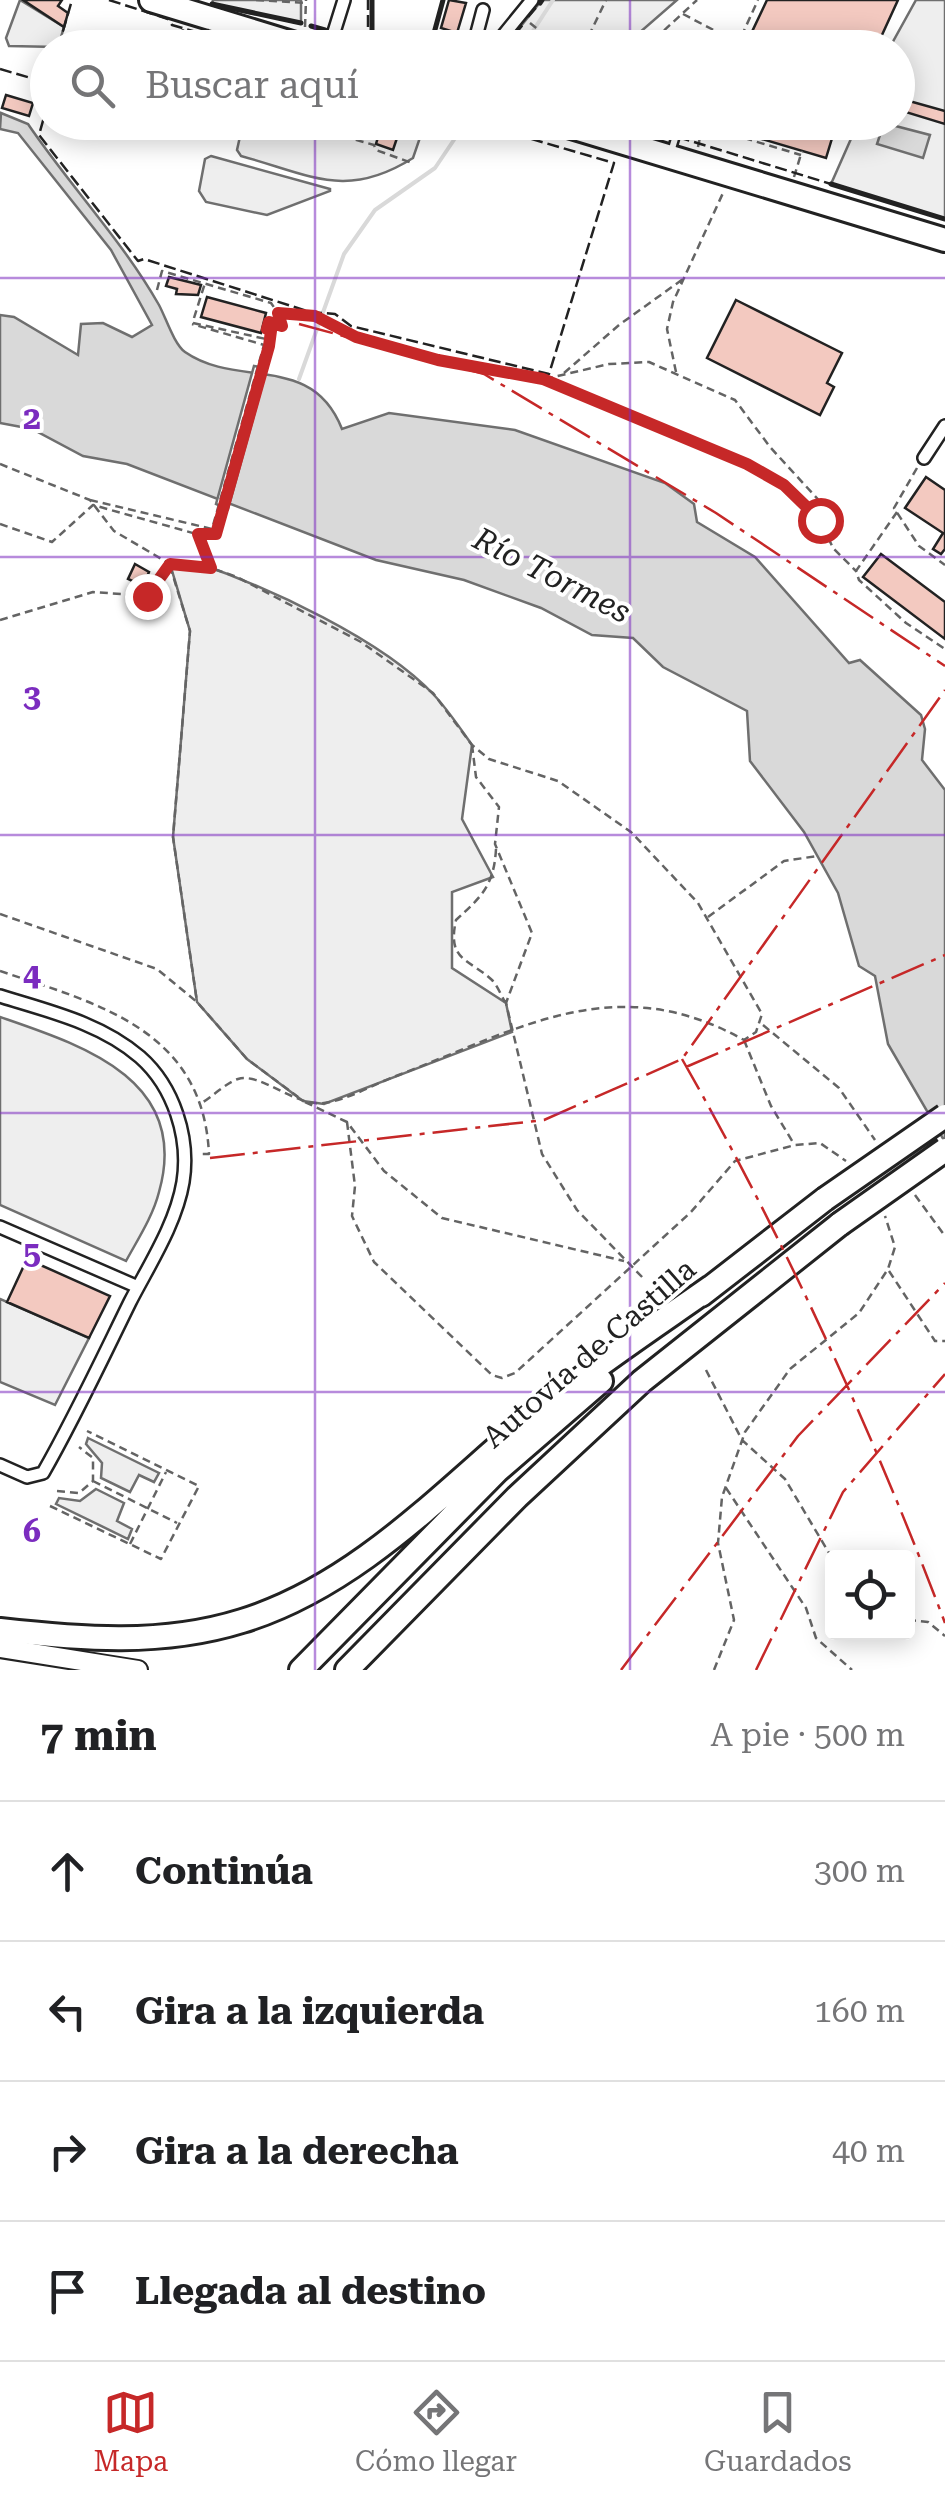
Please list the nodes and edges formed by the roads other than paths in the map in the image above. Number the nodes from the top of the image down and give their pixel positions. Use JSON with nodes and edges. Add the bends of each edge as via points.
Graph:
{"nodes":[{"id":1,"x":150,"y":0,"type":"edge"},
{"id":2,"x":344,"y":0,"type":"edge"},
{"id":3,"x":532,"y":0,"type":"edge"},
{"id":4,"x":483,"y":10,"type":"dead end"},
{"id":5,"x":273,"y":30,"type":"edge"},
{"id":6,"x":335,"y":30,"type":"edge"},
{"id":7,"x":478,"y":30,"type":"edge"},
{"id":8,"x":508,"y":30,"type":"edge"},
{"id":9,"x":612,"y":140,"type":"edge"},
{"id":10,"x":675,"y":140,"type":"edge"},
{"id":11,"x":670,"y":158,"type":"junction"},
{"id":12,"x":945,"y":240,"type":"edge"},
{"id":13,"x":945,"y":426,"type":"edge"},
{"id":14,"x":924,"y":458,"type":"road end"},
{"id":15,"x":0,"y":996,"type":"edge"},
{"id":16,"x":945,"y":1116,"type":"edge"},
{"id":17,"x":945,"y":1150,"type":"edge"},
{"id":18,"x":0,"y":1227,"type":"edge"},
{"id":19,"x":138,"y":1287,"type":"junction"},
{"id":20,"x":711,"y":1287,"type":"junction"},
{"id":21,"x":0,"y":1465,"type":"edge"},
{"id":22,"x":0,"y":1630,"type":"edge"},
{"id":23,"x":0,"y":1648,"type":"edge"},
{"id":24,"x":138,"y":1670,"type":"edge"},
{"id":25,"x":302,"y":1670,"type":"edge"},
{"id":26,"x":348,"y":1670,"type":"edge"}],
"edges":[{"from":1,"to":5,"type":"highway"},
{"from":2,"to":6,"type":"street"},
{"from":3,"to":8,"type":"street"},
{"from":4,"to":7,"type":"street"},
{"from":9,"to":11,"type":"highway"},
{"from":10,"to":11,"type":"lane"},
{"from":11,"to":12,"type":"highway"},
{"from":13,"to":14,"type":"street"},
{"from":15,"to":19,"type":"street","via":[[119,1040],[143,1059],[173,1103],[183,1138],[183,1184]]},
{"from":16,"to":20,"type":"highway","name":"Autovía de Castilla","bridge":true},
{"from":17,"to":26,"type":"highway","name":"Autovía de Castilla","bridge":true,"via":[[642,1380],[504,1509]]},
{"from":18,"to":19,"type":"street"},
{"from":19,"to":21,"type":"street","via":[[49,1462],[36,1477]]},
{"from":20,"to":22,"type":"highway","via":[[562,1394],[371,1553],[289,1604],[238,1622],[153,1638]]},
{"from":20,"to":25,"type":"highway","name":"Autovía de Castilla","via":[[497,1471]]},
{"from":23,"to":24,"type":"main road"}]}
